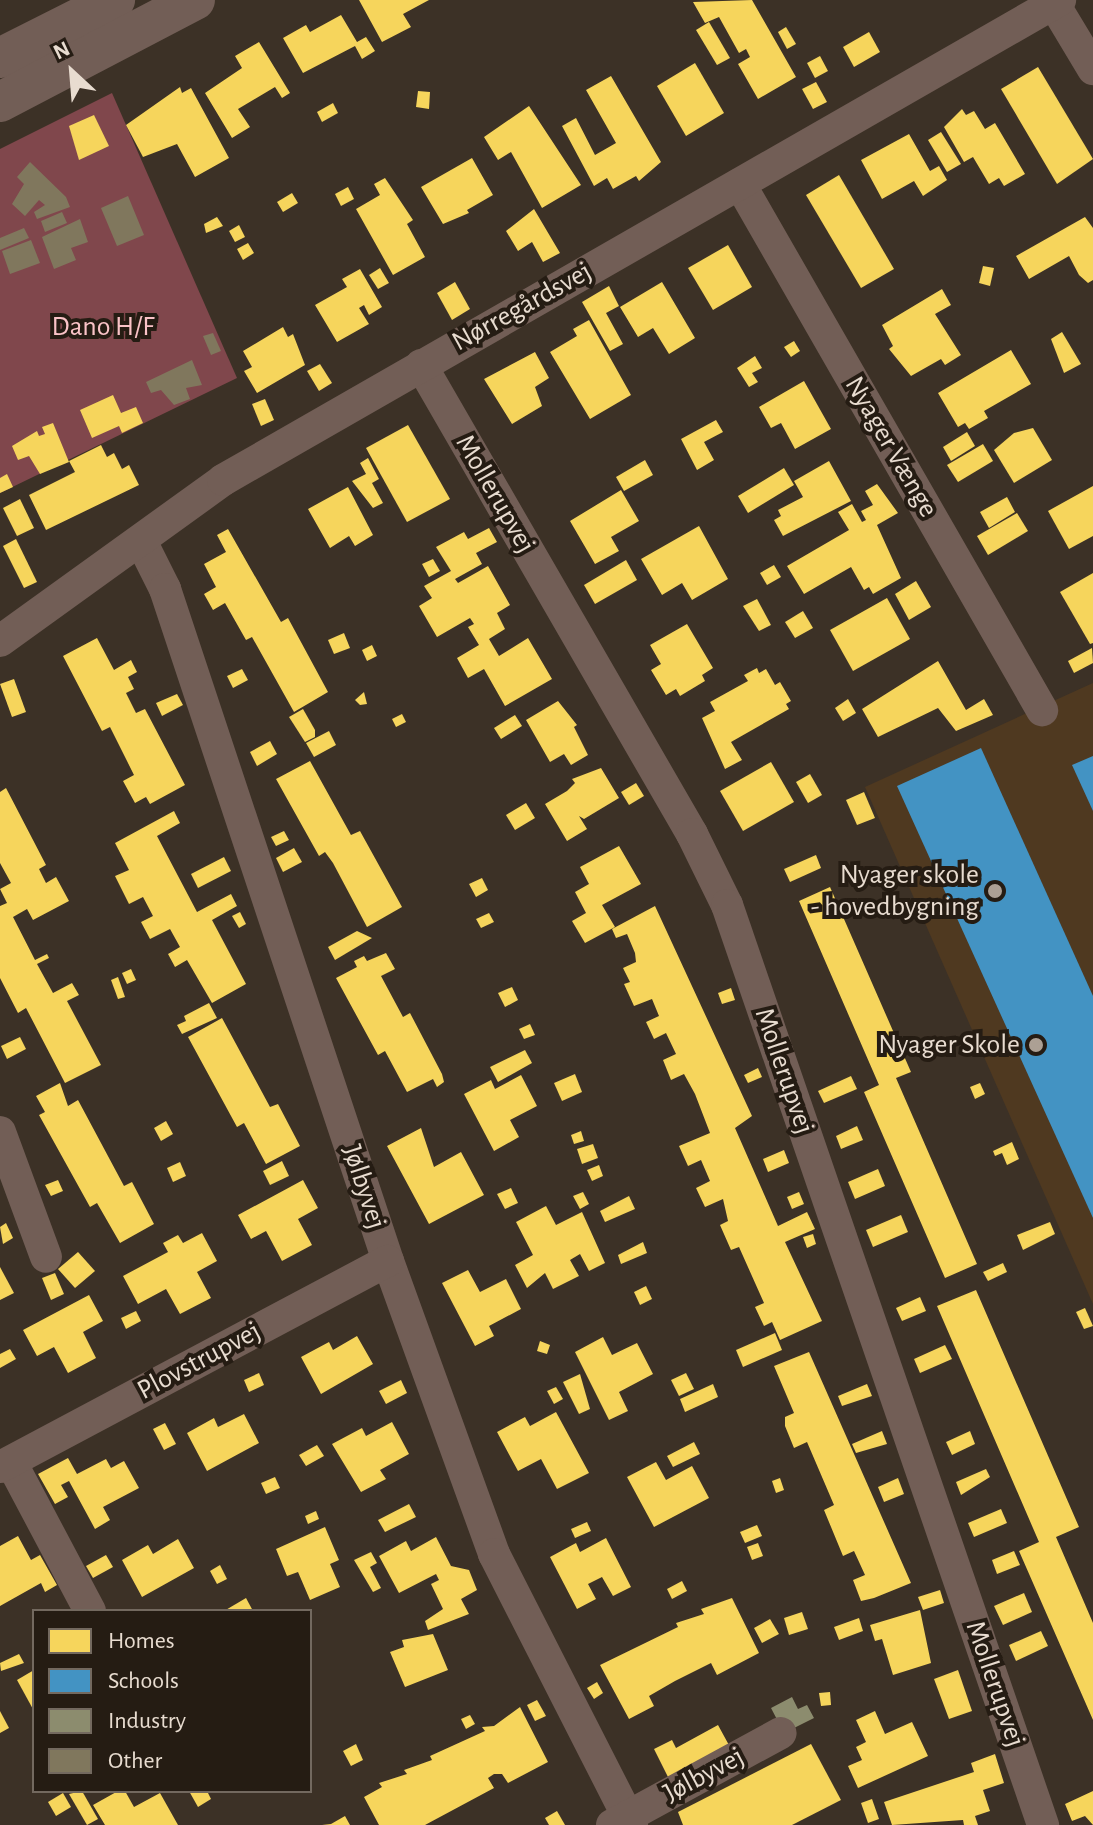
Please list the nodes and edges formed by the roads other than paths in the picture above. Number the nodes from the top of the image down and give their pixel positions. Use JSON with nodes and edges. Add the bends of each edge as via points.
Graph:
{"nodes":[{"id":1,"x":115,"y":0,"type":"edge"},
{"id":2,"x":195,"y":0,"type":"edge"},
{"id":3,"x":1057,"y":2,"type":"edge"},
{"id":4,"x":0,"y":58,"type":"edge"},
{"id":5,"x":1093,"y":69,"type":"edge"},
{"id":6,"x":0,"y":102,"type":"edge"},
{"id":7,"x":740,"y":184,"type":"junction"},
{"id":8,"x":421,"y":365,"type":"junction"},
{"id":9,"x":141,"y":541,"type":"junction"},
{"id":10,"x":0,"y":641,"type":"edge"},
{"id":11,"x":1042,"y":710,"type":"dead end"},
{"id":12,"x":0,"y":1132,"type":"edge"},
{"id":13,"x":46,"y":1257,"type":"dead end"},
{"id":14,"x":388,"y":1261,"type":"junction"},
{"id":15,"x":5,"y":1465,"type":"edge"},
{"id":16,"x":89,"y":1609,"type":"edge"},
{"id":17,"x":781,"y":1733,"type":"dead end"},
{"id":18,"x":624,"y":1822,"type":"edge"},
{"id":19,"x":1043,"y":1825,"type":"edge"}],
"edges":[{"from":1,"to":4,"type":"street"},
{"from":2,"to":6,"type":"street"},
{"from":3,"to":5,"type":"street"},
{"from":3,"to":7,"type":"street","name":"Nørregårdsvej"},
{"from":7,"to":8,"type":"street","name":"Nørregårdsvej"},
{"from":7,"to":11,"type":"street","name":"Nyager Vænge"},
{"from":8,"to":9,"type":"street","name":"Nørregårdsvej","via":[[223,480]]},
{"from":8,"to":19,"type":"street","name":"Mollerupvej","via":[[692,834],[727,905]]},
{"from":9,"to":10,"type":"street","name":"Nørregårdsvej"},
{"from":9,"to":14,"type":"street","name":"Jølbyvej","via":[[165,589]]},
{"from":12,"to":13,"type":"street"},
{"from":14,"to":15,"type":"street","name":"Plovstrupvej"},
{"from":14,"to":18,"type":"street","name":"Jølbyvej","via":[[494,1554]]},
{"from":15,"to":16,"type":"street","name":"Plovstrupvej"},
{"from":17,"to":18,"type":"street","name":"Jølbyvej"}]}
